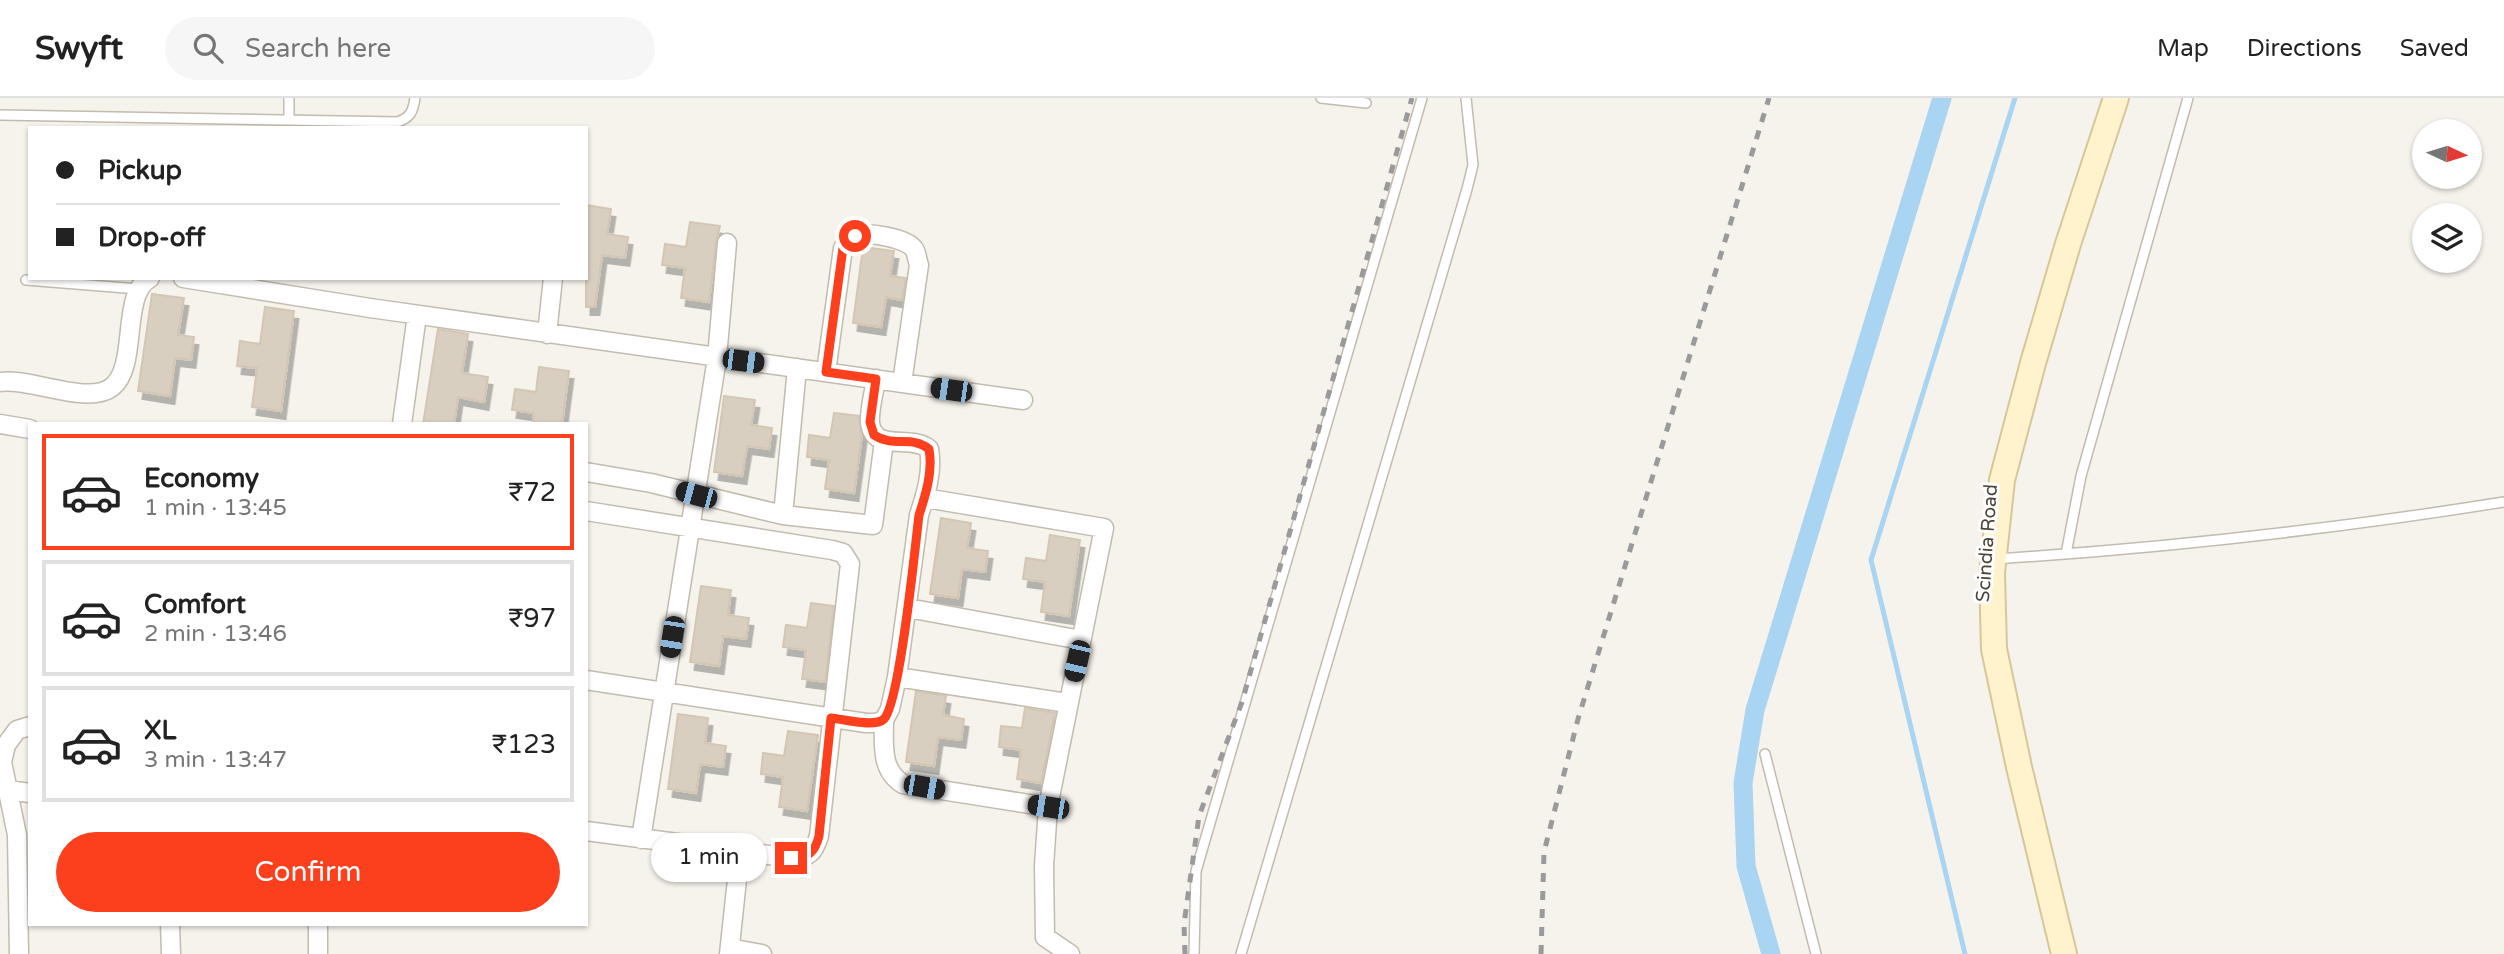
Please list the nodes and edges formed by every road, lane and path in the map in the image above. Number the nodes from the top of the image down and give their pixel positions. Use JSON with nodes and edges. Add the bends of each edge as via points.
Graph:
{"nodes":[{"id":1,"x":289,"y":98,"type":"edge"},
{"id":2,"x":415,"y":98,"type":"edge"},
{"id":3,"x":1321,"y":98,"type":"edge"},
{"id":4,"x":1422,"y":98,"type":"edge"},
{"id":5,"x":1466,"y":98,"type":"edge"},
{"id":6,"x":2101,"y":98,"type":"edge"},
{"id":7,"x":2116,"y":98,"type":"edge"},
{"id":8,"x":2188,"y":98,"type":"edge"},
{"id":9,"x":1366,"y":103,"type":"dead end"},
{"id":10,"x":0,"y":114,"type":"edge"},
{"id":11,"x":289,"y":120,"type":"junction"},
{"id":12,"x":727,"y":243,"type":"dead end"},
{"id":13,"x":26,"y":280,"type":"dead end"},
{"id":14,"x":196,"y":280,"type":"edge"},
{"id":15,"x":553,"y":280,"type":"edge"},
{"id":16,"x":144,"y":284,"type":"edge"},
{"id":17,"x":417,"y":315,"type":"junction"},
{"id":18,"x":547,"y":334,"type":"junction"},
{"id":19,"x":716,"y":358,"type":"junction"},
{"id":20,"x":797,"y":368,"type":"junction"},
{"id":21,"x":826,"y":372,"type":"junction"},
{"id":22,"x":876,"y":379,"type":"junction"},
{"id":23,"x":0,"y":382,"type":"edge"},
{"id":24,"x":902,"y":383,"type":"junction"},
{"id":25,"x":1023,"y":400,"type":"dead end"},
{"id":26,"x":402,"y":422,"type":"edge"},
{"id":27,"x":0,"y":424,"type":"edge"},
{"id":28,"x":28,"y":429,"type":"edge"},
{"id":29,"x":884,"y":441,"type":"junction"},
{"id":30,"x":588,"y":472,"type":"edge"},
{"id":31,"x":696,"y":495,"type":"junction"},
{"id":32,"x":925,"y":498,"type":"junction"},
{"id":33,"x":2504,"y":502,"type":"edge"},
{"id":34,"x":588,"y":511,"type":"edge"},
{"id":35,"x":783,"y":515,"type":"junction"},
{"id":36,"x":689,"y":526,"type":"junction"},
{"id":37,"x":2066,"y":554,"type":"junction"},
{"id":38,"x":1994,"y":559,"type":"junction"},
{"id":39,"x":908,"y":608,"type":"junction"},
{"id":40,"x":1082,"y":640,"type":"junction"},
{"id":41,"x":897,"y":677,"type":"junction"},
{"id":42,"x":588,"y":680,"type":"edge"},
{"id":43,"x":664,"y":692,"type":"junction"},
{"id":44,"x":1068,"y":703,"type":"junction"},
{"id":45,"x":831,"y":718,"type":"junction"},
{"id":46,"x":884,"y":720,"type":"junction"},
{"id":47,"x":28,"y":727,"type":"edge"},
{"id":48,"x":1765,"y":754,"type":"dead end"},
{"id":49,"x":8,"y":790,"type":"junction"},
{"id":50,"x":28,"y":793,"type":"edge"},
{"id":51,"x":1048,"y":807,"type":"junction"},
{"id":52,"x":588,"y":831,"type":"edge"},
{"id":53,"x":641,"y":839,"type":"junction"},
{"id":54,"x":740,"y":852,"type":"junction"},
{"id":55,"x":170,"y":926,"type":"edge"},
{"id":56,"x":318,"y":926,"type":"edge"},
{"id":57,"x":19,"y":954,"type":"edge"},
{"id":58,"x":171,"y":954,"type":"edge"},
{"id":59,"x":318,"y":954,"type":"edge"},
{"id":60,"x":730,"y":954,"type":"edge"},
{"id":61,"x":762,"y":954,"type":"edge"},
{"id":62,"x":1070,"y":954,"type":"edge"},
{"id":63,"x":1194,"y":954,"type":"edge"},
{"id":64,"x":1241,"y":954,"type":"edge"},
{"id":65,"x":1816,"y":954,"type":"edge"},
{"id":66,"x":2052,"y":954,"type":"edge"},
{"id":67,"x":2064,"y":954,"type":"edge"}],
"edges":[{"from":1,"to":11,"type":"lane"},
{"from":2,"to":11,"type":"lane","via":[[407,118],[397,122]]},
{"from":3,"to":9,"type":"lane"},
{"from":4,"to":63,"type":"lane","via":[[1196,871]]},
{"from":5,"to":64,"type":"lane","via":[[1473,166],[1467,189]]},
{"from":6,"to":66,"type":"main road","name":"Scindia Road","via":[[1995,458],[1982,546],[1981,622],[1987,679]]},
{"from":7,"to":38,"type":"main road","via":[[2033,363],[2003,481]]},
{"from":8,"to":37,"type":"lane","via":[[2081,476]]},
{"from":10,"to":11,"type":"lane"},
{"from":12,"to":19,"type":"street"},
{"from":13,"to":16,"type":"lane"},
{"from":14,"to":17,"type":"street"},
{"from":15,"to":18,"type":"street"},
{"from":16,"to":23,"type":"street","via":[[125,359],[111,388],[86,393]]},
{"from":17,"to":18,"type":"street"},
{"from":17,"to":26,"type":"street"},
{"from":18,"to":19,"type":"street"},
{"from":19,"to":20,"type":"street"},
{"from":19,"to":31,"type":"street"},
{"from":20,"to":21,"type":"street"},
{"from":20,"to":35,"type":"street"},
{"from":21,"to":22,"type":"street"},
{"from":21,"to":24,"type":"street","via":[[843,248],[855,236],[887,236],[908,243],[919,265]]},
{"from":22,"to":24,"type":"street"},
{"from":22,"to":29,"type":"street","via":[[870,422],[874,435]]},
{"from":24,"to":25,"type":"street"},
{"from":27,"to":28,"type":"street"},
{"from":29,"to":32,"type":"street","via":[[922,443],[929,449]]},
{"from":29,"to":35,"type":"street","via":[[873,525]]},
{"from":30,"to":31,"type":"street"},
{"from":31,"to":35,"type":"street"},
{"from":31,"to":36,"type":"street"},
{"from":32,"to":39,"type":"street"},
{"from":32,"to":40,"type":"street","via":[[1104,528]]},
{"from":33,"to":37,"type":"lane","via":[[2248,538]]},
{"from":34,"to":36,"type":"street"},
{"from":36,"to":43,"type":"street"},
{"from":36,"to":45,"type":"street","via":[[843,553],[850,564]]},
{"from":37,"to":38,"type":"lane"},
{"from":38,"to":67,"type":"main road","via":[[1994,649]]},
{"from":39,"to":40,"type":"street"},
{"from":39,"to":41,"type":"street"},
{"from":40,"to":44,"type":"street"},
{"from":41,"to":44,"type":"street"},
{"from":41,"to":46,"type":"street"},
{"from":42,"to":43,"type":"street"},
{"from":43,"to":45,"type":"street"},
{"from":43,"to":53,"type":"street"},
{"from":44,"to":51,"type":"street"},
{"from":45,"to":46,"type":"street","via":[[866,723]]},
{"from":45,"to":54,"type":"street","via":[[816,847],[802,859]]},
{"from":46,"to":51,"type":"street","via":[[887,767],[894,779]]},
{"from":47,"to":49,"type":"street","via":[[17,730],[6,745],[2,762]]},
{"from":48,"to":65,"type":"lane"},
{"from":49,"to":50,"type":"street"},
{"from":49,"to":57,"type":"street","via":[[17,835]]},
{"from":51,"to":62,"type":"street","via":[[1045,937]]},
{"from":52,"to":53,"type":"street"},
{"from":53,"to":54,"type":"street"},
{"from":54,"to":60,"type":"street"},
{"from":55,"to":58,"type":"street"},
{"from":56,"to":59,"type":"street"},
{"from":60,"to":61,"type":"street","via":[[740,950]]}]}
